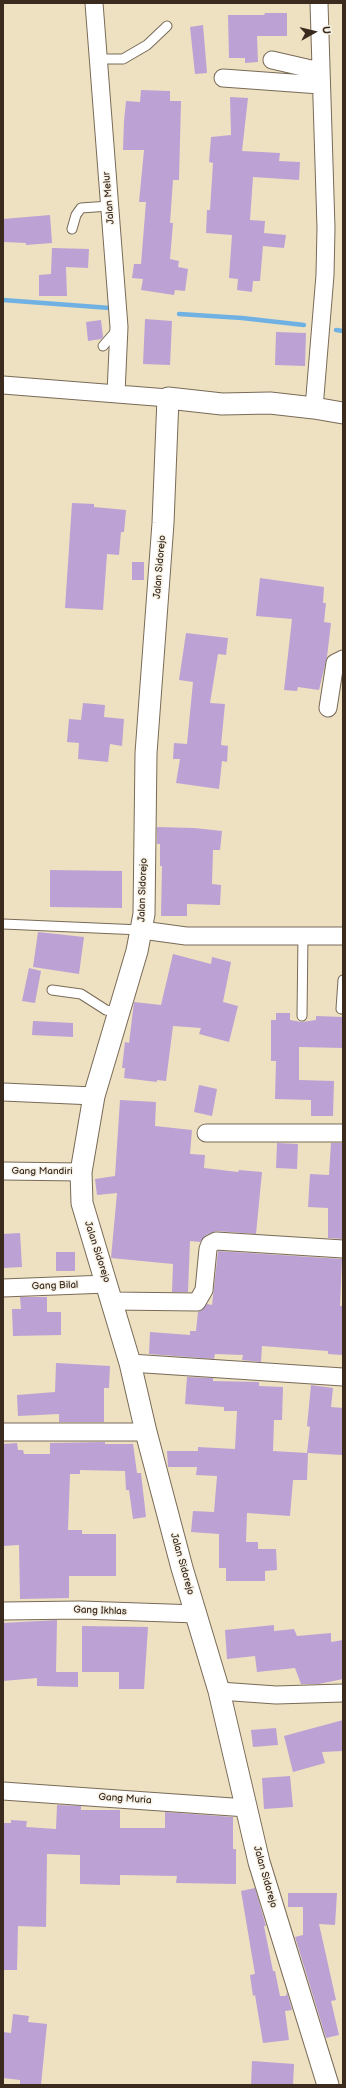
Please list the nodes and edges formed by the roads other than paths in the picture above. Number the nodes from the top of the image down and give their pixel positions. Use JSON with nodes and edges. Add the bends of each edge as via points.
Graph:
{"nodes":[{"id":1,"x":94,"y":3,"type":"edge"},
{"id":2,"x":319,"y":3,"type":"edge"},
{"id":3,"x":167,"y":26,"type":"dead end"},
{"id":4,"x":98,"y":59,"type":"junction"},
{"id":5,"x":272,"y":60,"type":"dead end"},
{"id":6,"x":223,"y":78,"type":"dead end"},
{"id":7,"x":320,"y":78,"type":"junction"},
{"id":8,"x":109,"y":206,"type":"junction"},
{"id":9,"x":72,"y":229,"type":"dead end"},
{"id":10,"x":119,"y":327,"type":"junction"},
{"id":11,"x":103,"y":346,"type":"dead end"},
{"id":12,"x":3,"y":385,"type":"edge"},
{"id":13,"x":116,"y":393,"type":"junction"},
{"id":14,"x":168,"y":398,"type":"junction"},
{"id":15,"x":314,"y":408,"type":"junction"},
{"id":16,"x":343,"y":413,"type":"edge"},
{"id":17,"x":343,"y":659,"type":"edge"},
{"id":18,"x":328,"y":708,"type":"dead end"},
{"id":19,"x":3,"y":924,"type":"edge"},
{"id":20,"x":142,"y":930,"type":"junction"},
{"id":21,"x":303,"y":936,"type":"junction"},
{"id":22,"x":343,"y":936,"type":"edge"},
{"id":23,"x":343,"y":980,"type":"edge"},
{"id":24,"x":52,"y":990,"type":"dead end"},
{"id":25,"x":341,"y":1009,"type":"dead end"},
{"id":26,"x":119,"y":1013,"type":"junction"},
{"id":27,"x":302,"y":1016,"type":"dead end"},
{"id":28,"x":3,"y":1092,"type":"edge"},
{"id":29,"x":94,"y":1096,"type":"junction"},
{"id":30,"x":206,"y":1133,"type":"dead end"},
{"id":31,"x":343,"y":1133,"type":"edge"},
{"id":32,"x":3,"y":1171,"type":"edge"},
{"id":33,"x":82,"y":1172,"type":"junction"},
{"id":34,"x":343,"y":1248,"type":"edge"},
{"id":35,"x":3,"y":1288,"type":"edge"},
{"id":36,"x":110,"y":1293,"type":"junction"},
{"id":37,"x":130,"y":1363,"type":"junction"},
{"id":38,"x":343,"y":1377,"type":"edge"},
{"id":39,"x":3,"y":1432,"type":"edge"},
{"id":40,"x":146,"y":1432,"type":"junction"},
{"id":41,"x":3,"y":1611,"type":"edge"},
{"id":42,"x":197,"y":1614,"type":"junction"},
{"id":43,"x":219,"y":1692,"type":"junction"},
{"id":44,"x":343,"y":1693,"type":"edge"},
{"id":45,"x":3,"y":1791,"type":"edge"},
{"id":46,"x":247,"y":1808,"type":"junction"},
{"id":47,"x":328,"y":2085,"type":"edge"}],
"edges":[{"from":1,"to":4,"type":"street","name":"Jalan Melur"},
{"from":2,"to":7,"type":"street"},
{"from":3,"to":4,"type":"lane","via":[[147,45],[123,59]]},
{"from":4,"to":8,"type":"street","name":"Jalan Melur"},
{"from":5,"to":7,"type":"street"},
{"from":6,"to":7,"type":"street"},
{"from":7,"to":15,"type":"street","via":[[326,228],[325,274]]},
{"from":8,"to":9,"type":"lane","via":[[81,208],[76,214]]},
{"from":8,"to":10,"type":"street","name":"Jalan Melur"},
{"from":10,"to":11,"type":"lane"},
{"from":10,"to":13,"type":"street","name":"Jalan Melur"},
{"from":12,"to":13,"type":"street"},
{"from":13,"to":14,"type":"street"},
{"from":14,"to":15,"type":"street","via":[[222,404],[270,403]]},
{"from":14,"to":20,"type":"street","name":"Jalan Sidorejo","via":[[163,523],[146,753]]},
{"from":15,"to":16,"type":"street"},
{"from":17,"to":18,"type":"street","via":[[335,663]]},
{"from":19,"to":20,"type":"lane"},
{"from":20,"to":21,"type":"street","via":[[186,936]]},
{"from":20,"to":26,"type":"street","name":"Jalan Sidorejo"},
{"from":21,"to":22,"type":"street"},
{"from":21,"to":27,"type":"lane"},
{"from":23,"to":25,"type":"lane"},
{"from":24,"to":26,"type":"lane","via":[[81,994],[106,1010]]},
{"from":26,"to":29,"type":"street","name":"Jalan Sidorejo"},
{"from":28,"to":29,"type":"street"},
{"from":29,"to":33,"type":"street","name":"Jalan Sidorejo"},
{"from":30,"to":31,"type":"street"},
{"from":32,"to":33,"type":"street","name":"Gang Mandiri"},
{"from":33,"to":36,"type":"street","name":"Jalan Sidorejo","via":[[82,1203],[85,1218]]},
{"from":34,"to":36,"type":"street","name":"Gang Bilal","via":[[216,1242],[210,1244],[204,1290],[196,1302]]},
{"from":35,"to":36,"type":"street","name":"Gang Bilal"},
{"from":36,"to":37,"type":"street","name":"Jalan Sidorejo"},
{"from":37,"to":38,"type":"street"},
{"from":37,"to":40,"type":"street","name":"Jalan Sidorejo"},
{"from":39,"to":40,"type":"street"},
{"from":40,"to":42,"type":"street","name":"Jalan Sidorejo","via":[[182,1568]]},
{"from":41,"to":42,"type":"street","name":"Gang Ikhlas","via":[[81,1610]]},
{"from":42,"to":43,"type":"street","name":"Jalan Sidorejo"},
{"from":43,"to":44,"type":"street","via":[[276,1695]]},
{"from":43,"to":46,"type":"street","name":"Jalan Sidorejo"},
{"from":45,"to":46,"type":"street","name":"Gang Muria"},
{"from":46,"to":47,"type":"street","name":"Jalan Sidorejo","via":[[259,1862]]}]}
